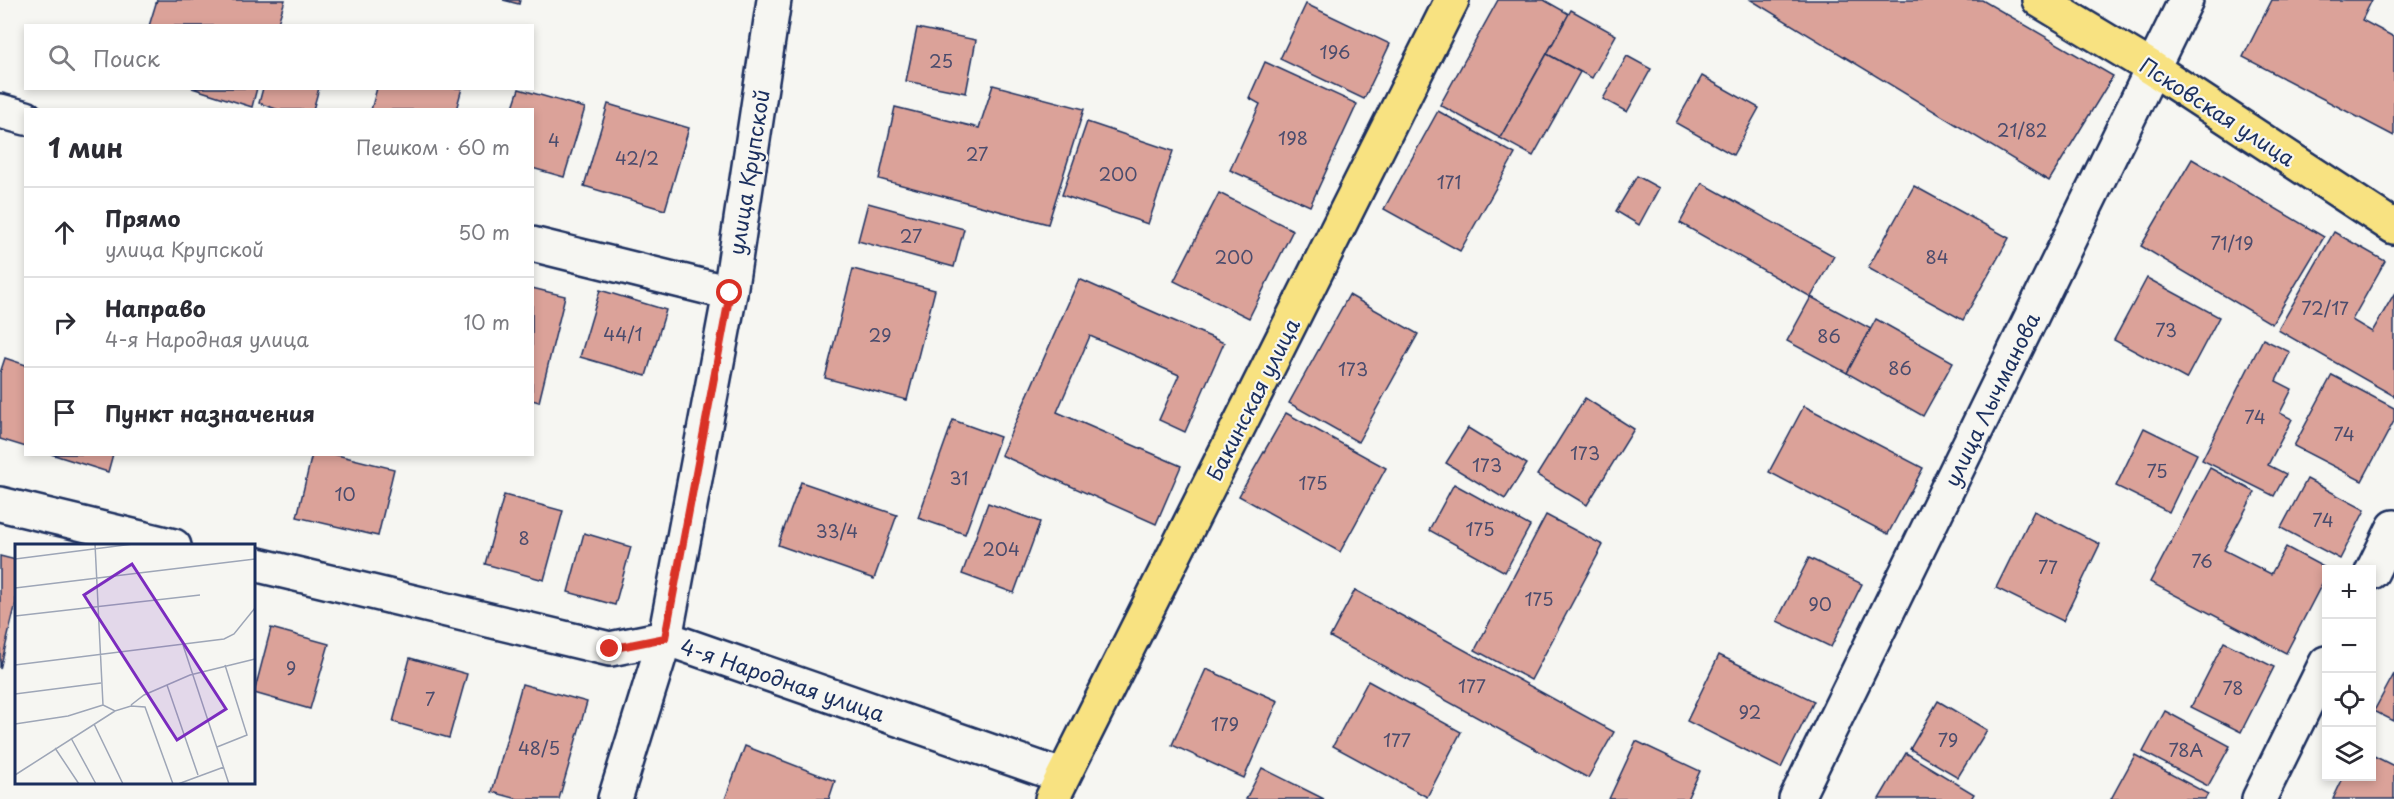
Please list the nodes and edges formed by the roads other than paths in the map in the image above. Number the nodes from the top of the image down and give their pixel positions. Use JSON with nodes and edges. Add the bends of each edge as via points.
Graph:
{"nodes":[{"id":1,"x":774,"y":0,"type":"edge"},
{"id":2,"x":1452,"y":0,"type":"edge"},
{"id":3,"x":2039,"y":0,"type":"edge"},
{"id":4,"x":2186,"y":0,"type":"edge"},
{"id":5,"x":2152,"y":68,"type":"junction"},
{"id":6,"x":0,"y":111,"type":"edge"},
{"id":7,"x":24,"y":117,"type":"edge"},
{"id":8,"x":2394,"y":227,"type":"edge"},
{"id":9,"x":534,"y":244,"type":"edge"},
{"id":10,"x":730,"y":293,"type":"junction"},
{"id":11,"x":0,"y":504,"type":"edge"},
{"id":12,"x":2394,"y":527,"type":"edge"},
{"id":13,"x":166,"y":544,"type":"edge"},
{"id":14,"x":255,"y":564,"type":"edge"},
{"id":15,"x":2375,"y":565,"type":"edge"},
{"id":16,"x":665,"y":638,"type":"junction"},
{"id":17,"x":2322,"y":671,"type":"edge"},
{"id":18,"x":1057,"y":787,"type":"edge"},
{"id":19,"x":615,"y":799,"type":"edge"},
{"id":20,"x":1796,"y":799,"type":"edge"},
{"id":21,"x":2259,"y":799,"type":"edge"}],
"edges":[{"from":1,"to":10,"type":"street","name":"улица Крупской"},
{"from":2,"to":18,"type":"main road","name":"Бакинская улица"},
{"from":3,"to":5,"type":"main road","name":"Псковская улица"},
{"from":4,"to":5,"type":"street","name":"улица Лычманова"},
{"from":5,"to":8,"type":"main road","name":"Псковская улица"},
{"from":5,"to":20,"type":"street","name":"улица Лычманова"},
{"from":6,"to":7,"type":"street"},
{"from":9,"to":10,"type":"street"},
{"from":10,"to":16,"type":"street","name":"улица Крупской"},
{"from":11,"to":13,"type":"street"},
{"from":12,"to":15,"type":"street"},
{"from":14,"to":16,"type":"street","name":"4-я Народная улица","via":[[610,649]]},
{"from":16,"to":18,"type":"street","name":"4-я Народная улица"},
{"from":16,"to":19,"type":"street","name":"улица Крупской"},
{"from":17,"to":21,"type":"street"}]}
